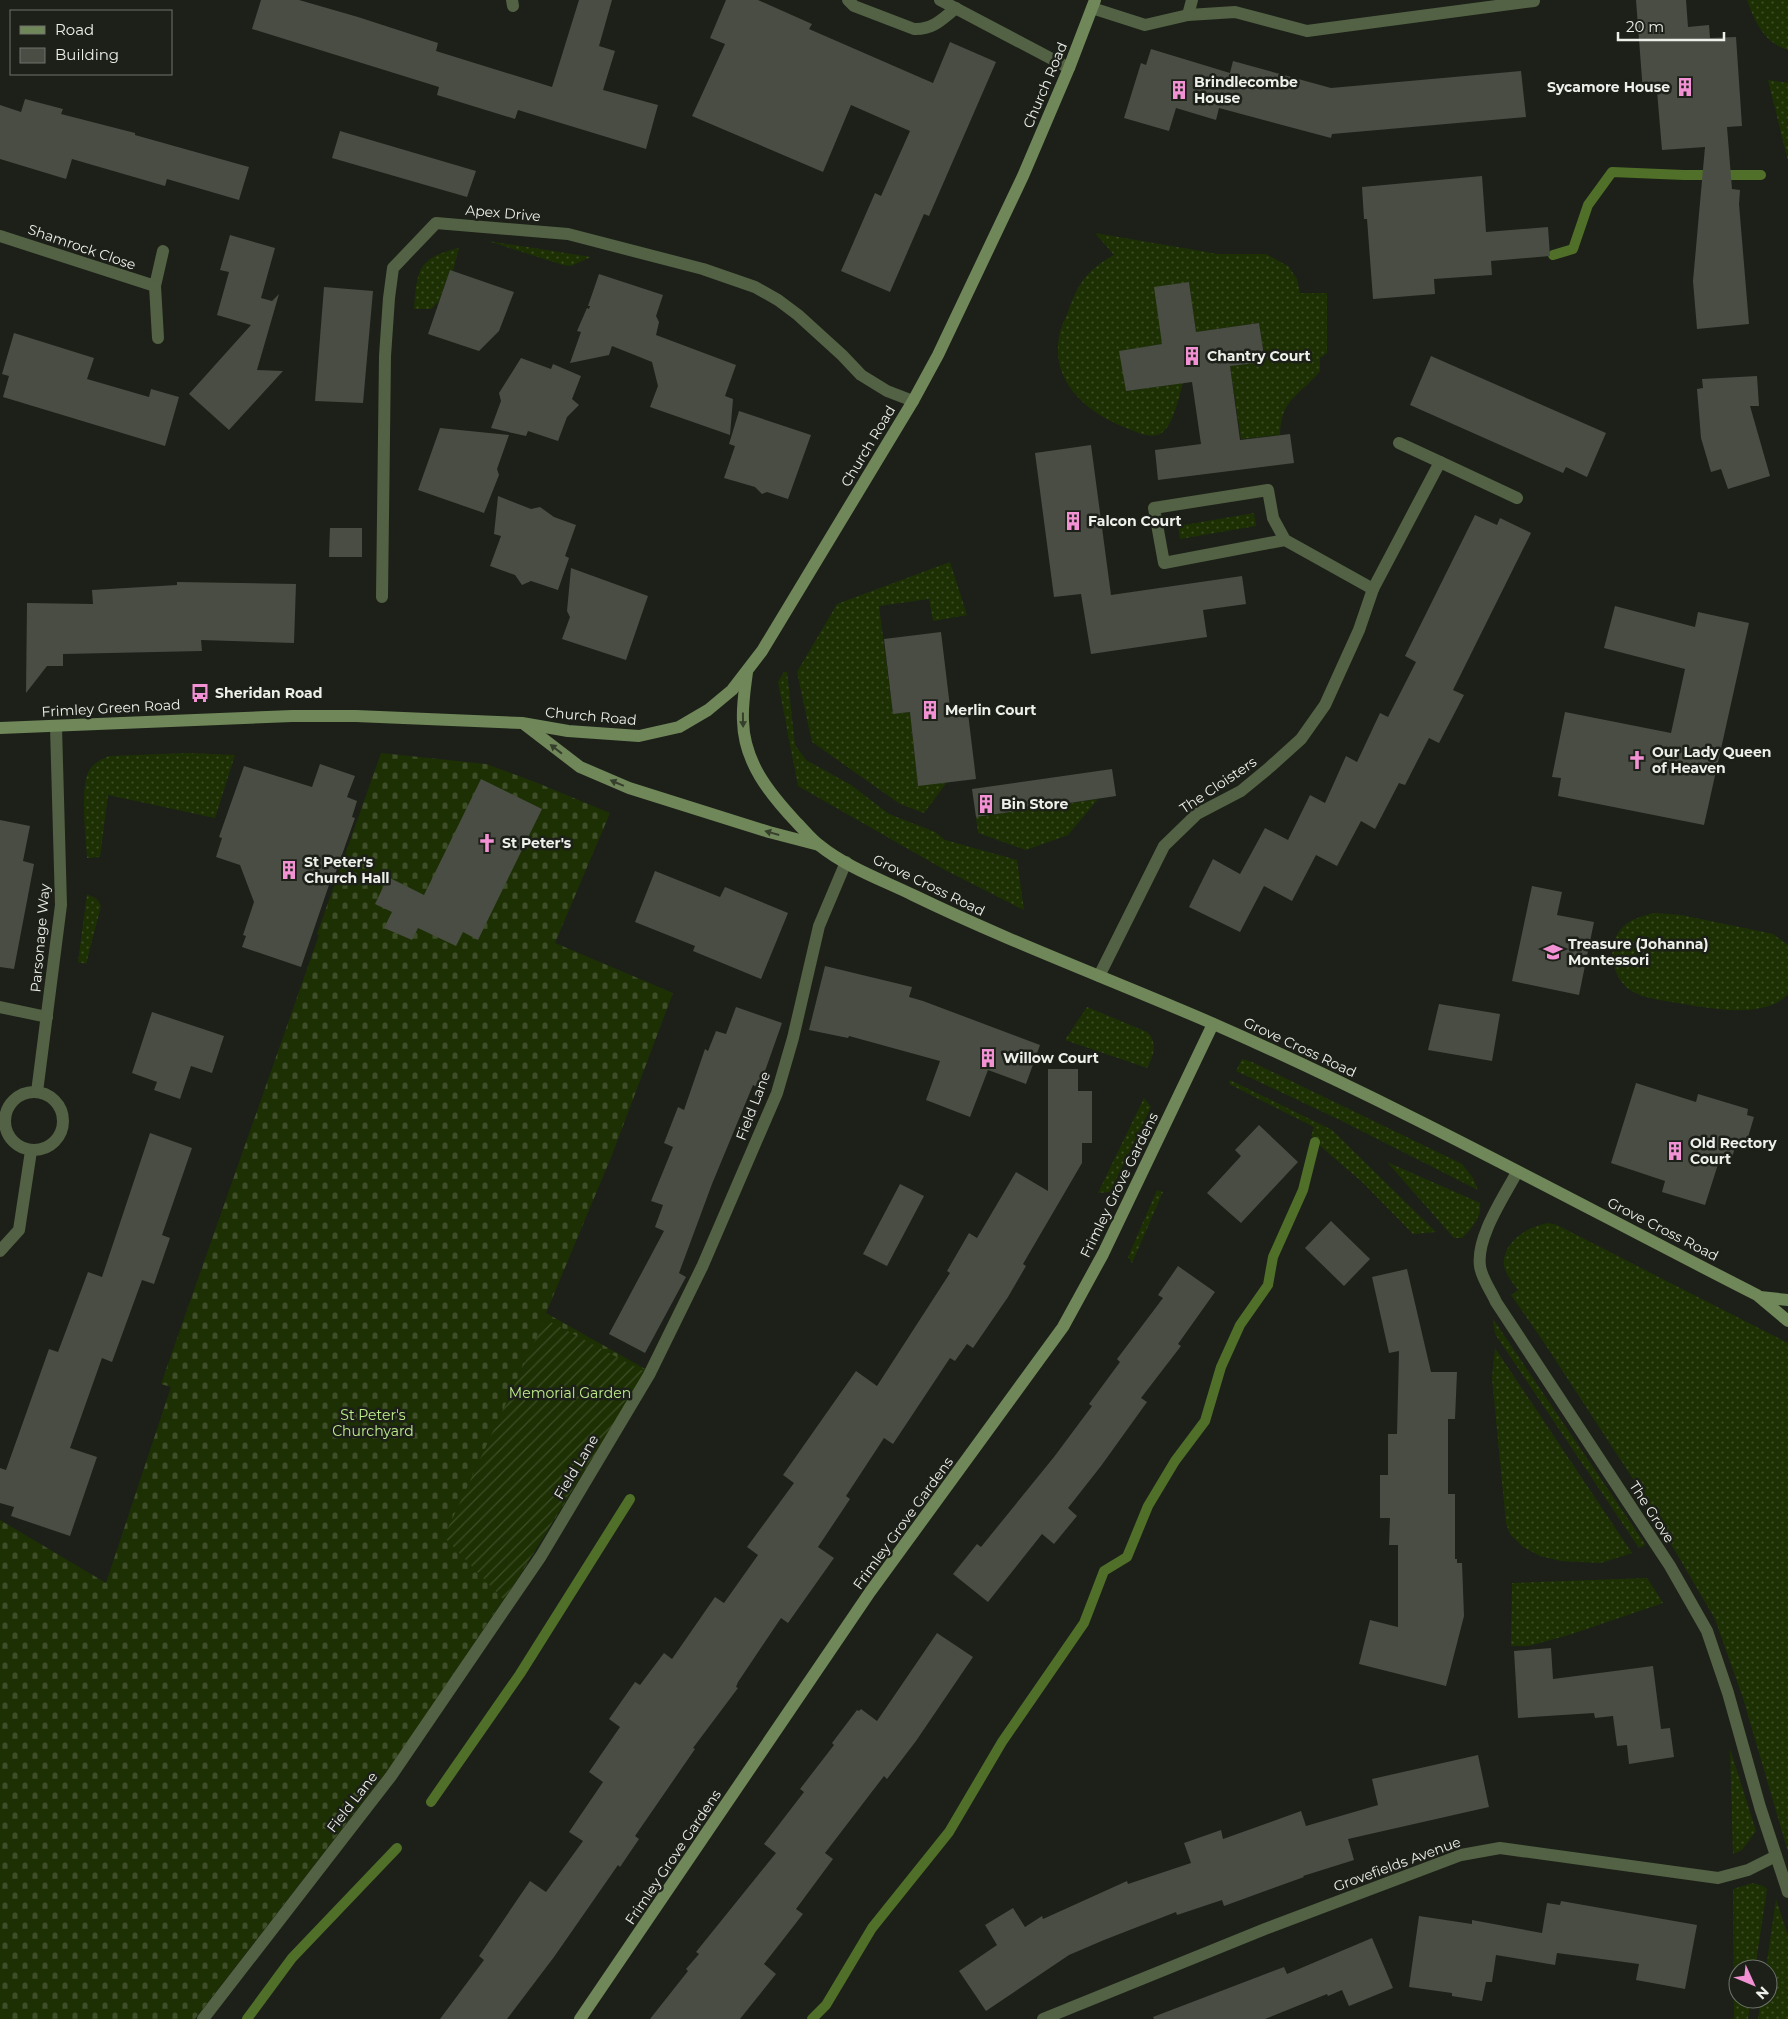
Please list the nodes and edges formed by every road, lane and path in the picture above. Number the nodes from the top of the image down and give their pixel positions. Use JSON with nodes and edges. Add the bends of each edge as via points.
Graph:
{"nodes":[{"id":1,"x":848,"y":0,"type":"edge"},
{"id":2,"x":940,"y":0,"type":"edge"},
{"id":3,"x":1192,"y":0,"type":"edge"},
{"id":4,"x":1534,"y":1,"type":"dead end"},
{"id":5,"x":1093,"y":4,"type":"edge"},
{"id":6,"x":956,"y":8,"type":"junction"},
{"id":7,"x":1188,"y":15,"type":"junction"},
{"id":8,"x":1069,"y":68,"type":"junction"},
{"id":9,"x":0,"y":236,"type":"edge"},
{"id":10,"x":163,"y":251,"type":"dead end"},
{"id":11,"x":154,"y":286,"type":"junction"},
{"id":12,"x":158,"y":338,"type":"dead end"},
{"id":13,"x":913,"y":401,"type":"junction"},
{"id":14,"x":1399,"y":443,"type":"dead end"},
{"id":15,"x":1440,"y":462,"type":"junction"},
{"id":16,"x":1518,"y":498,"type":"dead end"},
{"id":17,"x":1285,"y":540,"type":"junction"},
{"id":18,"x":1373,"y":589,"type":"junction"},
{"id":19,"x":382,"y":597,"type":"dead end"},
{"id":20,"x":747,"y":672,"type":"junction"},
{"id":21,"x":522,"y":723,"type":"junction"},
{"id":22,"x":56,"y":727,"type":"junction"},
{"id":23,"x":0,"y":728,"type":"edge"},
{"id":24,"x":819,"y":845,"type":"junction"},
{"id":25,"x":846,"y":862,"type":"junction"},
{"id":26,"x":1099,"y":976,"type":"junction"},
{"id":27,"x":0,"y":1007,"type":"edge"},
{"id":28,"x":47,"y":1017,"type":"junction"},
{"id":29,"x":1213,"y":1024,"type":"junction"},
{"id":30,"x":37,"y":1092,"type":"junction"},
{"id":31,"x":31,"y":1151,"type":"junction"},
{"id":32,"x":1517,"y":1172,"type":"junction"},
{"id":33,"x":0,"y":1252,"type":"edge"},
{"id":34,"x":1760,"y":1297,"type":"junction"},
{"id":35,"x":1788,"y":1300,"type":"edge"},
{"id":36,"x":1788,"y":1321,"type":"edge"},
{"id":37,"x":1776,"y":1856,"type":"junction"},
{"id":38,"x":1788,"y":1892,"type":"edge"},
{"id":39,"x":203,"y":2019,"type":"edge"},
{"id":40,"x":580,"y":2019,"type":"edge"},
{"id":41,"x":1043,"y":2019,"type":"edge"}],
"edges":[{"from":1,"to":6,"type":"street","via":[[854,6],[924,30],[933,27]]},
{"from":2,"to":6,"type":"street"},
{"from":3,"to":7,"type":"street"},
{"from":4,"to":7,"type":"street","via":[[1307,31],[1235,12]]},
{"from":5,"to":7,"type":"street","via":[[1145,25]]},
{"from":5,"to":8,"type":"main road","name":"Church Road"},
{"from":6,"to":8,"type":"street"},
{"from":8,"to":13,"type":"main road","name":"Church Road","via":[[968,296]]},
{"from":9,"to":11,"type":"street","name":"Shamrock Close"},
{"from":10,"to":11,"type":"street"},
{"from":11,"to":12,"type":"street"},
{"from":13,"to":19,"type":"street","name":"Apex Drive","via":[[861,375],[798,315],[755,287],[703,269],[568,234],[436,223],[393,268],[385,356]]},
{"from":13,"to":20,"type":"main road","name":"Church Road"},
{"from":14,"to":15,"type":"street"},
{"from":15,"to":16,"type":"street"},
{"from":15,"to":18,"type":"street","name":"The Cloisters"},
{"from":17,"to":17,"type":"street","via":[[1164,563],[1154,508],[1268,490],[1273,518]]},
{"from":17,"to":18,"type":"street"},
{"from":18,"to":26,"type":"street","name":"The Cloisters","via":[[1359,630],[1325,705],[1301,739],[1241,790],[1198,814],[1164,846]]},
{"from":20,"to":21,"type":"main road","name":"Church Road","via":[[714,706],[670,730],[628,736]]},
{"from":20,"to":24,"type":"main road","name":"Grove Cross Road","one_way":true,"via":[[743,720],[751,760],[780,804]]},
{"from":21,"to":22,"type":"main road","name":"Frimley Green Road","via":[[292,716]]},
{"from":24,"to":21,"type":"main road","name":"Grove Cross Road","one_way":true,"via":[[629,788],[580,767]]},
{"from":22,"to":23,"type":"main road","name":"Frimley Green Road"},
{"from":22,"to":28,"type":"street","name":"Parsonage Way","via":[[61,905]]},
{"from":24,"to":25,"type":"main road","name":"Grove Cross Road"},
{"from":25,"to":26,"type":"main road","name":"Grove Cross Road","via":[[966,921]]},
{"from":25,"to":39,"type":"street","name":"Field Lane","via":[[819,926],[800,1012],[777,1093],[702,1267],[650,1374],[541,1556],[391,1776]]},
{"from":26,"to":29,"type":"main road","name":"Grove Cross Road"},
{"from":27,"to":28,"type":"street"},
{"from":28,"to":30,"type":"street","name":"Parsonage Way"},
{"from":29,"to":32,"type":"main road","name":"Grove Cross Road","via":[[1314,1069]]},
{"from":29,"to":40,"type":"main road","name":"Frimley Grove Gardens","via":[[1103,1254],[1063,1327],[870,1592]]},
{"from":30,"to":31,"type":"street","via":[[18,1097],[10,1104],[5,1123],[13,1142]]},
{"from":30,"to":31,"type":"street","via":[[56,1101],[64,1119],[63,1129],[51,1146]]},
{"from":31,"to":33,"type":"street","via":[[19,1230]]},
{"from":32,"to":34,"type":"main road","name":"Grove Cross Road"},
{"from":32,"to":37,"type":"street","name":"The Grove","via":[[1479,1249],[1480,1268],[1496,1302],[1670,1566],[1707,1632]]},
{"from":34,"to":35,"type":"main road","name":"Grove Cross Road"},
{"from":34,"to":36,"type":"main road","name":"Grove Cross Road"},
{"from":37,"to":38,"type":"street","name":"The Grove"},
{"from":37,"to":41,"type":"street","name":"Grovefields Avenue","via":[[1748,1870],[1718,1878],[1500,1848],[1461,1855],[1265,1928]]}]}
